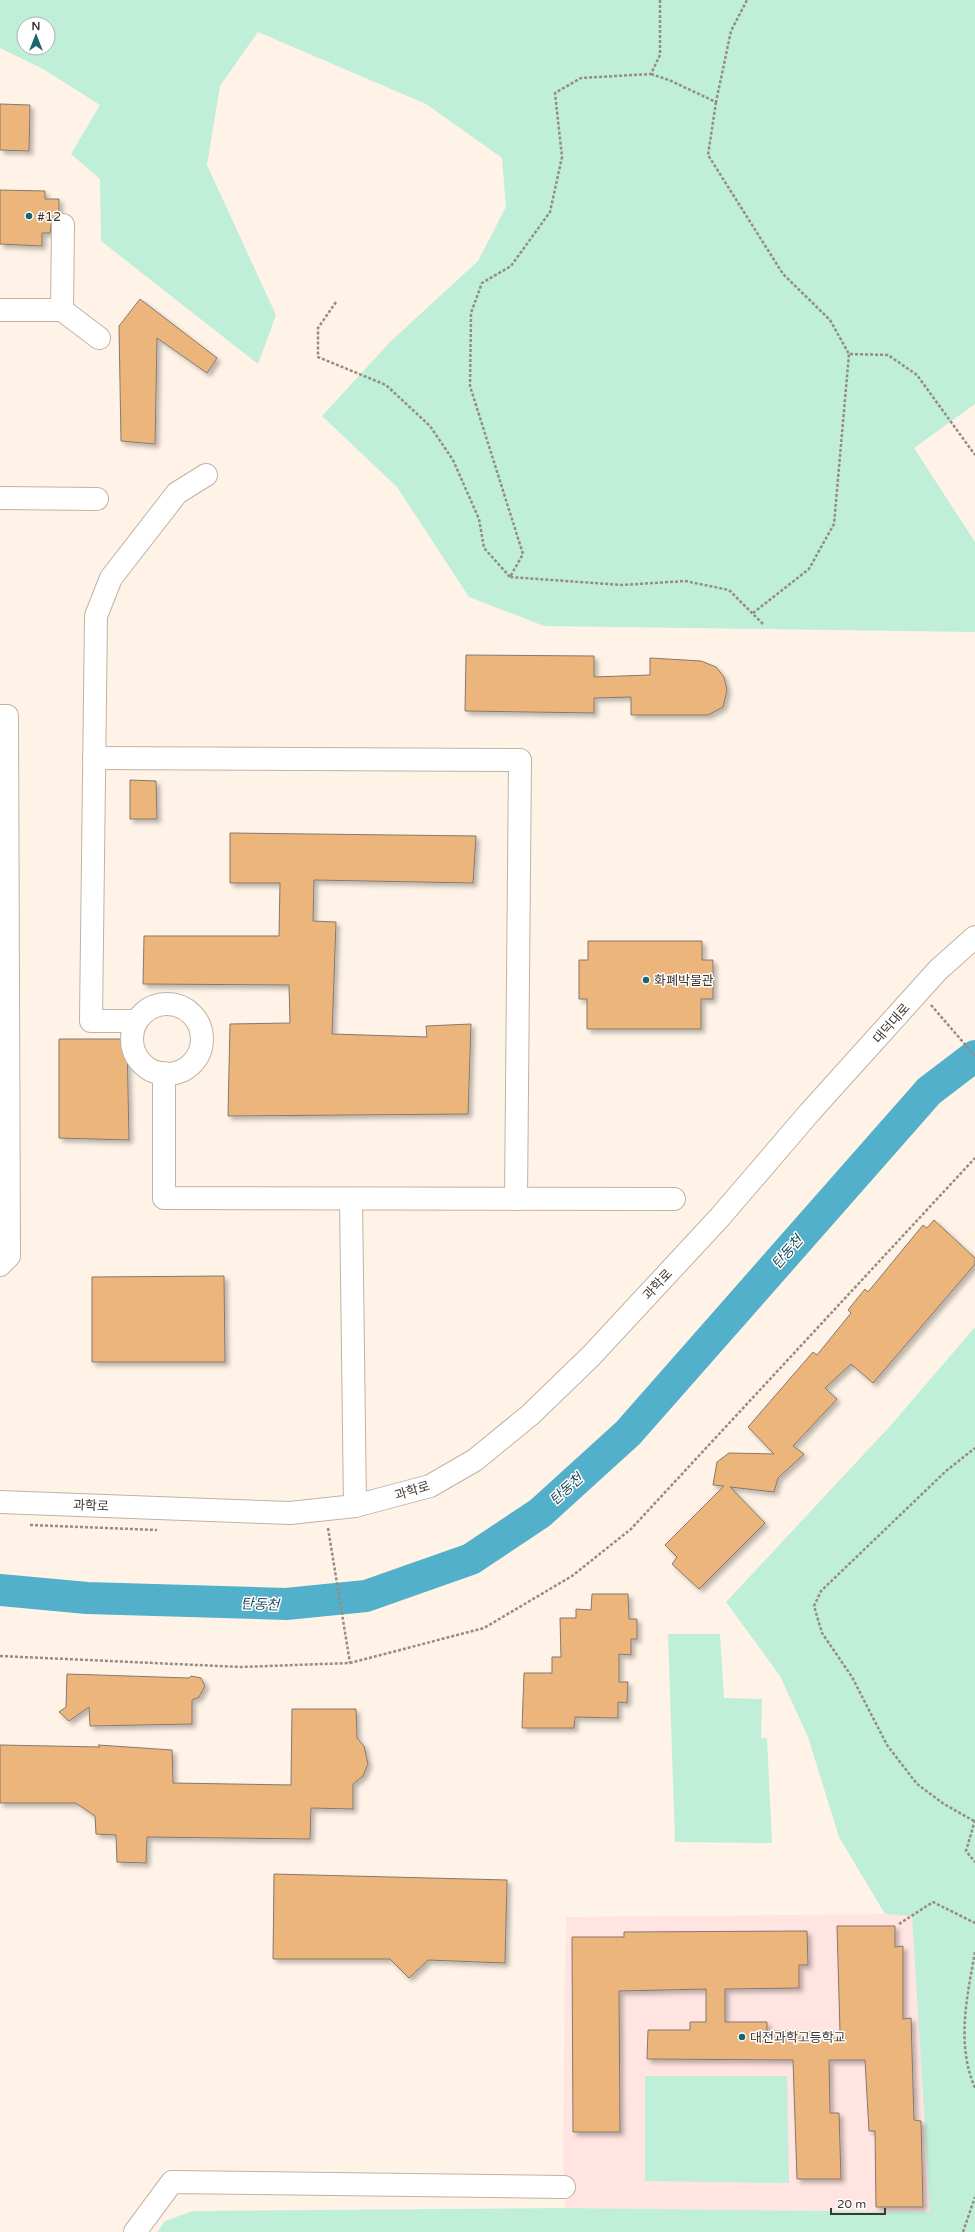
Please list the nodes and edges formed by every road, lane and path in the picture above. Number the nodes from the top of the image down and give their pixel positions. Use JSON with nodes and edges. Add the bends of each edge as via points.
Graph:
{"nodes":[{"id":1,"x":660,"y":0,"type":"edge"},
{"id":2,"x":747,"y":0,"type":"edge"},
{"id":3,"x":651,"y":74,"type":"junction"},
{"id":4,"x":716,"y":102,"type":"junction"},
{"id":5,"x":63,"y":226,"type":"dead end"},
{"id":6,"x":336,"y":302,"type":"dead end"},
{"id":7,"x":0,"y":310,"type":"edge"},
{"id":8,"x":62,"y":310,"type":"junction"},
{"id":9,"x":98,"y":338,"type":"dead end"},
{"id":10,"x":849,"y":354,"type":"junction"},
{"id":11,"x":975,"y":455,"type":"edge"},
{"id":12,"x":206,"y":475,"type":"dead end"},
{"id":13,"x":0,"y":498,"type":"edge"},
{"id":14,"x":97,"y":499,"type":"dead end"},
{"id":15,"x":510,"y":577,"type":"junction"},
{"id":16,"x":753,"y":614,"type":"junction"},
{"id":17,"x":764,"y":624,"type":"dead end"},
{"id":18,"x":0,"y":716,"type":"edge"},
{"id":19,"x":94,"y":758,"type":"junction"},
{"id":20,"x":975,"y":937,"type":"edge"},
{"id":21,"x":940,"y":1016,"type":"dead end"},
{"id":22,"x":136,"y":1021,"type":"junction"},
{"id":23,"x":975,"y":1056,"type":"edge"},
{"id":24,"x":164,"y":1073,"type":"junction"},
{"id":25,"x":975,"y":1158,"type":"edge"},
{"id":26,"x":350,"y":1199,"type":"junction"},
{"id":27,"x":516,"y":1199,"type":"junction"},
{"id":28,"x":674,"y":1199,"type":"dead end"},
{"id":29,"x":720,"y":1217,"type":"joint"},
{"id":30,"x":0,"y":1265,"type":"edge"},
{"id":31,"x":975,"y":1448,"type":"edge"},
{"id":32,"x":0,"y":1502,"type":"edge"},
{"id":33,"x":355,"y":1506,"type":"junction"},
{"id":34,"x":334,"y":1524,"type":"dead end"},
{"id":35,"x":28,"y":1525,"type":"dead end"},
{"id":36,"x":327,"y":1525,"type":"junction"},
{"id":37,"x":321,"y":1527,"type":"dead end"},
{"id":38,"x":158,"y":1530,"type":"dead end"},
{"id":39,"x":0,"y":1656,"type":"edge"},
{"id":40,"x":350,"y":1663,"type":"junction"},
{"id":41,"x":974,"y":1821,"type":"edge"},
{"id":42,"x":975,"y":1862,"type":"edge"},
{"id":43,"x":975,"y":1923,"type":"edge"},
{"id":44,"x":899,"y":1924,"type":"dead end"},
{"id":45,"x":975,"y":1952,"type":"edge"},
{"id":46,"x":975,"y":2088,"type":"edge"},
{"id":47,"x":564,"y":2187,"type":"dead end"},
{"id":48,"x":975,"y":2197,"type":"edge"},
{"id":49,"x":135,"y":2232,"type":"edge"},
{"id":50,"x":963,"y":2232,"type":"edge"}],
"edges":[{"from":1,"to":3,"type":"path","via":[[660,56]]},
{"from":2,"to":4,"type":"path","via":[[731,31]]},
{"from":3,"to":4,"type":"path"},
{"from":3,"to":15,"type":"path","via":[[581,78],[555,94],[562,157],[550,212],[511,266],[482,283],[471,313],[470,386],[523,554]]},
{"from":4,"to":10,"type":"path","via":[[708,155],[783,274],[830,320]]},
{"from":5,"to":8,"type":"lane"},
{"from":6,"to":15,"type":"path","via":[[318,328],[318,357],[386,385],[430,426],[453,460],[479,520],[484,548]]},
{"from":7,"to":8,"type":"lane"},
{"from":8,"to":9,"type":"lane"},
{"from":10,"to":11,"type":"path","via":[[888,355],[916,375]]},
{"from":10,"to":16,"type":"path","via":[[834,524],[809,569]]},
{"from":12,"to":19,"type":"lane","via":[[177,493],[111,578],[96,616]]},
{"from":13,"to":14,"type":"lane"},
{"from":15,"to":16,"type":"path","via":[[622,585],[685,581],[729,590]]},
{"from":16,"to":17,"type":"path"},
{"from":18,"to":30,"type":"lane","via":[[7,716],[10,1256]]},
{"from":19,"to":22,"type":"lane","via":[[91,1021]]},
{"from":19,"to":27,"type":"lane","via":[[520,760]]},
{"from":20,"to":29,"type":"lane","name":"대덕대로","via":[[938,970],[810,1112]]},
{"from":21,"to":23,"type":"path"},
{"from":22,"to":24,"type":"lane","via":[[132,1031],[134,1052],[147,1068]]},
{"from":22,"to":24,"type":"lane","via":[[154,1006],[166,1004],[178,1006],[189,1012],[197,1021],[202,1044],[198,1055],[191,1065],[181,1071]]},
{"from":24,"to":26,"type":"lane","via":[[164,1198]]},
{"from":25,"to":40,"type":"path","via":[[631,1529],[572,1576],[484,1628]]},
{"from":26,"to":27,"type":"lane"},
{"from":26,"to":33,"type":"lane"},
{"from":27,"to":28,"type":"lane"},
{"from":29,"to":33,"type":"lane","name":"과학로","via":[[591,1356],[530,1415],[475,1460],[430,1486]]},
{"from":31,"to":41,"type":"path","via":[[946,1471],[821,1592],[814,1606],[822,1633],[852,1676],[887,1745],[918,1784],[944,1804]]},
{"from":32,"to":33,"type":"lane","name":"과학로","via":[[290,1513]]},
{"from":34,"to":36,"type":"path"},
{"from":35,"to":38,"type":"path"},
{"from":36,"to":37,"type":"path"},
{"from":36,"to":40,"type":"path"},
{"from":39,"to":40,"type":"path","via":[[241,1667]]},
{"from":41,"to":42,"type":"path","via":[[966,1851]]},
{"from":43,"to":44,"type":"path","via":[[932,1902]]},
{"from":45,"to":46,"type":"path","via":[[965,2005],[964,2030],[969,2074]]},
{"from":47,"to":49,"type":"lane","via":[[172,2182]]},
{"from":48,"to":50,"type":"path"}]}
